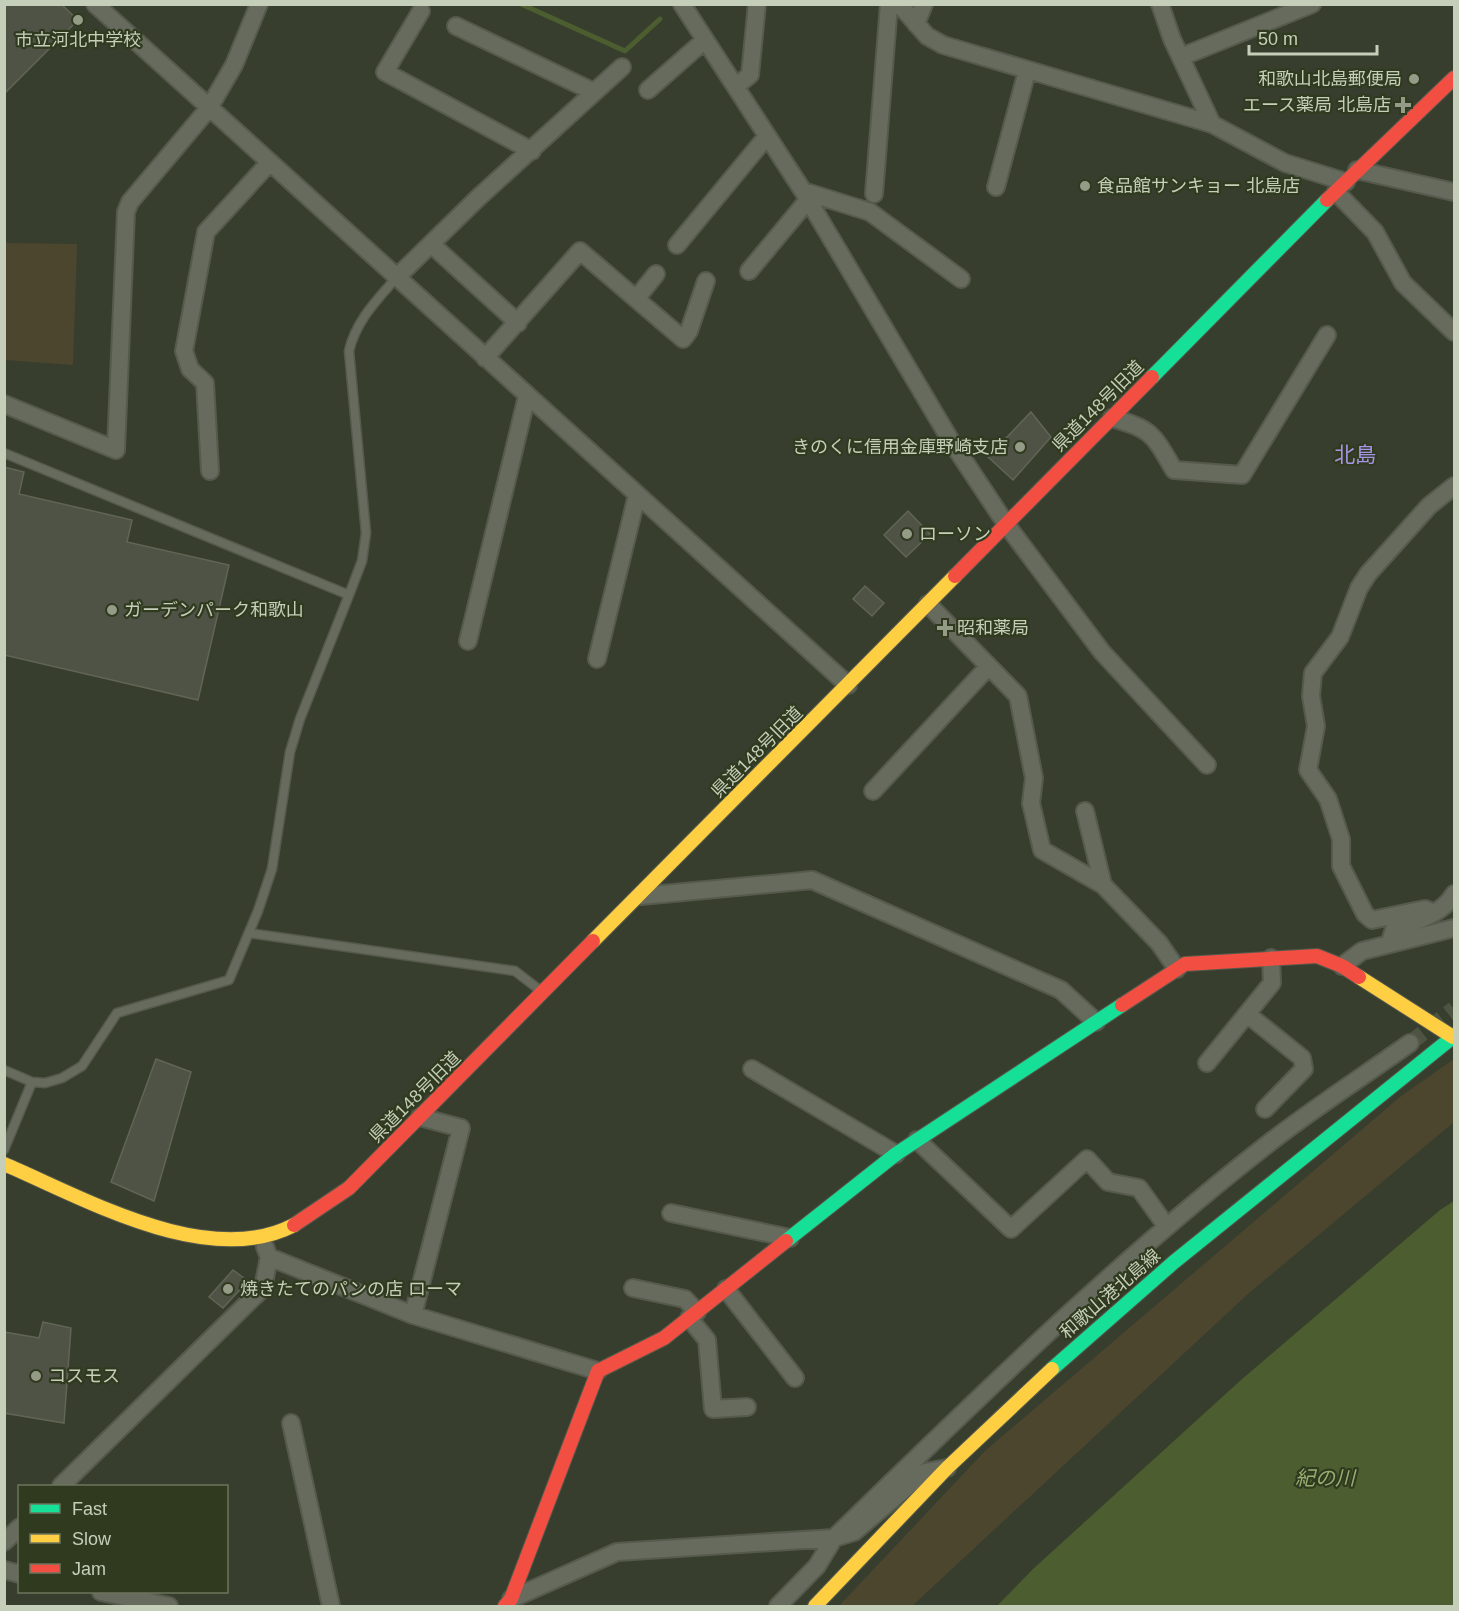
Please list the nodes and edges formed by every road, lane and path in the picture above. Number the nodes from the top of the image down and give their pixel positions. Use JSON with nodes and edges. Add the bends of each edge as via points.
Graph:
{"nodes":[{"id":1,"x":95,"y":4,"type":"edge"},
{"id":2,"x":259,"y":4,"type":"edge"},
{"id":3,"x":682,"y":4,"type":"edge"},
{"id":4,"x":757,"y":4,"type":"edge"},
{"id":5,"x":889,"y":4,"type":"edge"},
{"id":6,"x":899,"y":4,"type":"edge"},
{"id":7,"x":924,"y":4,"type":"edge"},
{"id":8,"x":1160,"y":4,"type":"edge"},
{"id":9,"x":1312,"y":4,"type":"edge"},
{"id":10,"x":421,"y":11,"type":"dead end"},
{"id":11,"x":916,"y":24,"type":"junction"},
{"id":12,"x":456,"y":26,"type":"dead end"},
{"id":13,"x":705,"y":40,"type":"junction"},
{"id":14,"x":1181,"y":57,"type":"junction"},
{"id":15,"x":622,"y":67,"type":"dead end"},
{"id":16,"x":1027,"y":71,"type":"junction"},
{"id":17,"x":1455,"y":78,"type":"edge"},
{"id":18,"x":736,"y":86,"type":"junction"},
{"id":19,"x":648,"y":90,"type":"dead end"},
{"id":20,"x":594,"y":92,"type":"junction"},
{"id":21,"x":209,"y":108,"type":"junction"},
{"id":22,"x":1212,"y":124,"type":"junction"},
{"id":23,"x":767,"y":136,"type":"junction"},
{"id":24,"x":532,"y":151,"type":"junction"},
{"id":25,"x":270,"y":162,"type":"junction"},
{"id":26,"x":1346,"y":181,"type":"junction"},
{"id":27,"x":996,"y":187,"type":"dead end"},
{"id":28,"x":1455,"y":192,"type":"edge"},
{"id":29,"x":874,"y":194,"type":"dead end"},
{"id":30,"x":805,"y":195,"type":"junction"},
{"id":31,"x":431,"y":244,"type":"junction"},
{"id":32,"x":677,"y":245,"type":"dead end"},
{"id":33,"x":749,"y":271,"type":"dead end"},
{"id":34,"x":656,"y":274,"type":"dead end"},
{"id":35,"x":396,"y":278,"type":"junction"},
{"id":36,"x":961,"y":279,"type":"dead end"},
{"id":37,"x":706,"y":281,"type":"dead end"},
{"id":38,"x":636,"y":299,"type":"junction"},
{"id":39,"x":518,"y":323,"type":"junction"},
{"id":40,"x":1455,"y":332,"type":"edge"},
{"id":41,"x":1327,"y":335,"type":"dead end"},
{"id":42,"x":485,"y":358,"type":"junction"},
{"id":43,"x":527,"y":396,"type":"junction"},
{"id":44,"x":4,"y":404,"type":"edge"},
{"id":45,"x":1112,"y":418,"type":"junction"},
{"id":46,"x":4,"y":453,"type":"edge"},
{"id":47,"x":210,"y":471,"type":"dead end"},
{"id":48,"x":1455,"y":486,"type":"edge"},
{"id":49,"x":637,"y":495,"type":"junction"},
{"id":50,"x":1006,"y":524,"type":"junction"},
{"id":51,"x":348,"y":594,"type":"junction"},
{"id":52,"x":928,"y":604,"type":"junction"},
{"id":53,"x":468,"y":641,"type":"dead end"},
{"id":54,"x":597,"y":659,"type":"dead end"},
{"id":55,"x":989,"y":666,"type":"junction"},
{"id":56,"x":848,"y":685,"type":"junction"},
{"id":57,"x":1207,"y":765,"type":"dead end"},
{"id":58,"x":873,"y":791,"type":"dead end"},
{"id":59,"x":1085,"y":811,"type":"dead end"},
{"id":60,"x":1103,"y":885,"type":"junction"},
{"id":61,"x":1455,"y":894,"type":"edge"},
{"id":62,"x":641,"y":896,"type":"junction"},
{"id":63,"x":1434,"y":913,"type":"junction"},
{"id":64,"x":1455,"y":928,"type":"edge"},
{"id":65,"x":249,"y":933,"type":"junction"},
{"id":66,"x":1390,"y":942,"type":"junction"},
{"id":67,"x":1270,"y":958,"type":"junction"},
{"id":68,"x":1342,"y":966,"type":"junction"},
{"id":69,"x":1177,"y":969,"type":"junction"},
{"id":70,"x":543,"y":993,"type":"junction"},
{"id":71,"x":1248,"y":1014,"type":"junction"},
{"id":72,"x":1096,"y":1022,"type":"junction"},
{"id":73,"x":1454,"y":1037,"type":"edge"},
{"id":74,"x":1410,"y":1043,"type":"tunnel mouth"},
{"id":75,"x":1207,"y":1063,"type":"dead end"},
{"id":76,"x":752,"y":1068,"type":"dead end"},
{"id":77,"x":4,"y":1070,"type":"edge"},
{"id":78,"x":32,"y":1082,"type":"junction"},
{"id":79,"x":1264,"y":1109,"type":"dead end"},
{"id":80,"x":420,"y":1117,"type":"junction"},
{"id":81,"x":917,"y":1140,"type":"junction"},
{"id":82,"x":4,"y":1150,"type":"edge"},
{"id":83,"x":896,"y":1154,"type":"junction"},
{"id":84,"x":4,"y":1164,"type":"edge"},
{"id":85,"x":670,"y":1214,"type":"dead end"},
{"id":86,"x":1167,"y":1227,"type":"junction"},
{"id":87,"x":262,"y":1238,"type":"junction"},
{"id":88,"x":790,"y":1238,"type":"junction"},
{"id":89,"x":270,"y":1257,"type":"junction"},
{"id":90,"x":633,"y":1288,"type":"dead end"},
{"id":91,"x":726,"y":1289,"type":"junction"},
{"id":92,"x":413,"y":1315,"type":"junction"},
{"id":93,"x":693,"y":1315,"type":"junction"},
{"id":94,"x":598,"y":1371,"type":"junction"},
{"id":95,"x":795,"y":1378,"type":"dead end"},
{"id":96,"x":747,"y":1407,"type":"dead end"},
{"id":97,"x":291,"y":1423,"type":"dead end"},
{"id":98,"x":947,"y":1468,"type":"junction"},
{"id":99,"x":62,"y":1485,"type":"edge"},
{"id":100,"x":18,"y":1529,"type":"edge"},
{"id":101,"x":834,"y":1538,"type":"junction"},
{"id":102,"x":4,"y":1542,"type":"edge"},
{"id":103,"x":105,"y":1593,"type":"edge"},
{"id":104,"x":508,"y":1603,"type":"edge"},
{"id":105,"x":169,"y":1606,"type":"edge"},
{"id":106,"x":331,"y":1606,"type":"edge"},
{"id":107,"x":778,"y":1606,"type":"edge"},
{"id":108,"x":816,"y":1606,"type":"edge"}],
"edges":[{"from":1,"to":21,"type":"street"},
{"from":2,"to":21,"type":"street","via":[[234,65]]},
{"from":3,"to":13,"type":"street"},
{"from":4,"to":18,"type":"street","via":[[750,75]]},
{"from":5,"to":29,"type":"street"},
{"from":6,"to":11,"type":"street"},
{"from":7,"to":11,"type":"street"},
{"from":8,"to":14,"type":"street"},
{"from":9,"to":14,"type":"street"},
{"from":10,"to":24,"type":"street","via":[[385,72]]},
{"from":11,"to":16,"type":"street","via":[[943,45]]},
{"from":12,"to":20,"type":"street"},
{"from":13,"to":18,"type":"street"},
{"from":13,"to":19,"type":"street"},
{"from":14,"to":22,"type":"street"},
{"from":15,"to":20,"type":"street"},
{"from":16,"to":22,"type":"street"},
{"from":16,"to":27,"type":"street"},
{"from":17,"to":26,"type":"street","name":"県道148号旧道"},
{"from":18,"to":23,"type":"street"},
{"from":20,"to":24,"type":"street"},
{"from":21,"to":25,"type":"street"},
{"from":21,"to":44,"type":"street","via":[[130,201],[126,212],[116,450]]},
{"from":22,"to":26,"type":"street","via":[[1285,164]]},
{"from":23,"to":30,"type":"street"},
{"from":23,"to":32,"type":"street"},
{"from":24,"to":31,"type":"street"},
{"from":25,"to":35,"type":"street"},
{"from":25,"to":47,"type":"street","via":[[206,232],[184,351],[190,369],[204,383]]},
{"from":26,"to":28,"type":"street"},
{"from":26,"to":40,"type":"street","via":[[1402,284]]},
{"from":26,"to":45,"type":"street","name":"県道148号旧道"},
{"from":30,"to":33,"type":"street"},
{"from":30,"to":36,"type":"street","via":[[870,212]]},
{"from":30,"to":50,"type":"street","via":[[951,441]]},
{"from":31,"to":35,"type":"street"},
{"from":31,"to":39,"type":"street"},
{"from":34,"to":38,"type":"street"},
{"from":35,"to":42,"type":"street"},
{"from":35,"to":51,"type":"lane","via":[[362,318],[348,351],[366,533],[362,561]]},
{"from":37,"to":38,"type":"street","via":[[683,339]]},
{"from":38,"to":39,"type":"street","via":[[580,251]]},
{"from":39,"to":42,"type":"street"},
{"from":41,"to":45,"type":"street","via":[[1242,475],[1174,470],[1151,433]]},
{"from":42,"to":43,"type":"street"},
{"from":43,"to":49,"type":"street"},
{"from":43,"to":53,"type":"street"},
{"from":45,"to":50,"type":"street","name":"県道148号旧道"},
{"from":46,"to":51,"type":"lane"},
{"from":48,"to":63,"type":"street","via":[[1429,506],[1359,588],[1340,637],[1313,673],[1311,696],[1316,726],[1308,770],[1328,799],[1341,839],[1341,866],[1365,914],[1372,920],[1425,909]]},
{"from":49,"to":54,"type":"street"},
{"from":49,"to":56,"type":"street"},
{"from":50,"to":52,"type":"street","name":"県道148号旧道"},
{"from":50,"to":57,"type":"street","via":[[1102,652]]},
{"from":51,"to":65,"type":"lane","via":[[290,752],[272,869]]},
{"from":52,"to":55,"type":"street"},
{"from":52,"to":56,"type":"street","name":"県道148号旧道"},
{"from":55,"to":58,"type":"street"},
{"from":55,"to":60,"type":"street","via":[[1018,696],[1034,778],[1031,803],[1042,850]]},
{"from":56,"to":62,"type":"street","name":"県道148号旧道"},
{"from":59,"to":60,"type":"street"},
{"from":60,"to":69,"type":"street","via":[[1159,943]]},
{"from":61,"to":63,"type":"street"},
{"from":62,"to":70,"type":"street","name":"県道148号旧道"},
{"from":62,"to":72,"type":"street","via":[[812,879],[1061,990]]},
{"from":63,"to":66,"type":"street","via":[[1394,929]]},
{"from":64,"to":66,"type":"street"},
{"from":65,"to":70,"type":"lane","via":[[515,971]]},
{"from":65,"to":78,"type":"lane","via":[[229,980],[117,1013],[82,1066],[62,1078]]},
{"from":66,"to":68,"type":"street","via":[[1362,951]]},
{"from":67,"to":68,"type":"street","via":[[1317,956]]},
{"from":67,"to":69,"type":"street","via":[[1185,964]]},
{"from":67,"to":71,"type":"street","via":[[1272,983]]},
{"from":68,"to":73,"type":"street"},
{"from":69,"to":72,"type":"street"},
{"from":70,"to":80,"type":"street","name":"県道148号旧道"},
{"from":71,"to":75,"type":"street"},
{"from":71,"to":79,"type":"street","via":[[1302,1058],[1304,1069]]},
{"from":72,"to":81,"type":"street"},
{"from":73,"to":98,"type":"street","name":"和歌山港北島線","via":[[1174,1262],[1061,1360]]},
{"from":74,"to":86,"type":"street","via":[[1274,1139]]},
{"from":76,"to":83,"type":"street"},
{"from":77,"to":78,"type":"lane"},
{"from":78,"to":82,"type":"lane"},
{"from":80,"to":87,"type":"street","name":"県道148号旧道","via":[[349,1188],[305,1219]]},
{"from":80,"to":92,"type":"street","via":[[461,1128]]},
{"from":81,"to":83,"type":"street"},
{"from":81,"to":86,"type":"street","via":[[1011,1229],[1087,1159],[1108,1182],[1139,1188]]},
{"from":83,"to":88,"type":"street"},
{"from":84,"to":87,"type":"street","name":"県道148号旧道","via":[[177,1234],[209,1239]]},
{"from":85,"to":88,"type":"street"},
{"from":86,"to":101,"type":"street","via":[[1001,1376]]},
{"from":87,"to":89,"type":"street"},
{"from":88,"to":91,"type":"street"},
{"from":89,"to":92,"type":"street"},
{"from":89,"to":99,"type":"street","via":[[263,1288]]},
{"from":90,"to":93,"type":"street","via":[[685,1299]]},
{"from":91,"to":93,"type":"street"},
{"from":91,"to":95,"type":"street"},
{"from":92,"to":94,"type":"street"},
{"from":93,"to":94,"type":"street","via":[[664,1338]]},
{"from":93,"to":96,"type":"street","via":[[707,1340],[713,1409]]},
{"from":94,"to":104,"type":"street"},
{"from":97,"to":106,"type":"street"},
{"from":98,"to":101,"type":"street","via":[[926,1472],[854,1532]]},
{"from":98,"to":108,"type":"street","name":"和歌山港北島線"},
{"from":100,"to":102,"type":"street"},
{"from":101,"to":104,"type":"street","via":[[617,1552]]},
{"from":101,"to":107,"type":"street","via":[[817,1566]]},
{"from":103,"to":105,"type":"street"}]}
